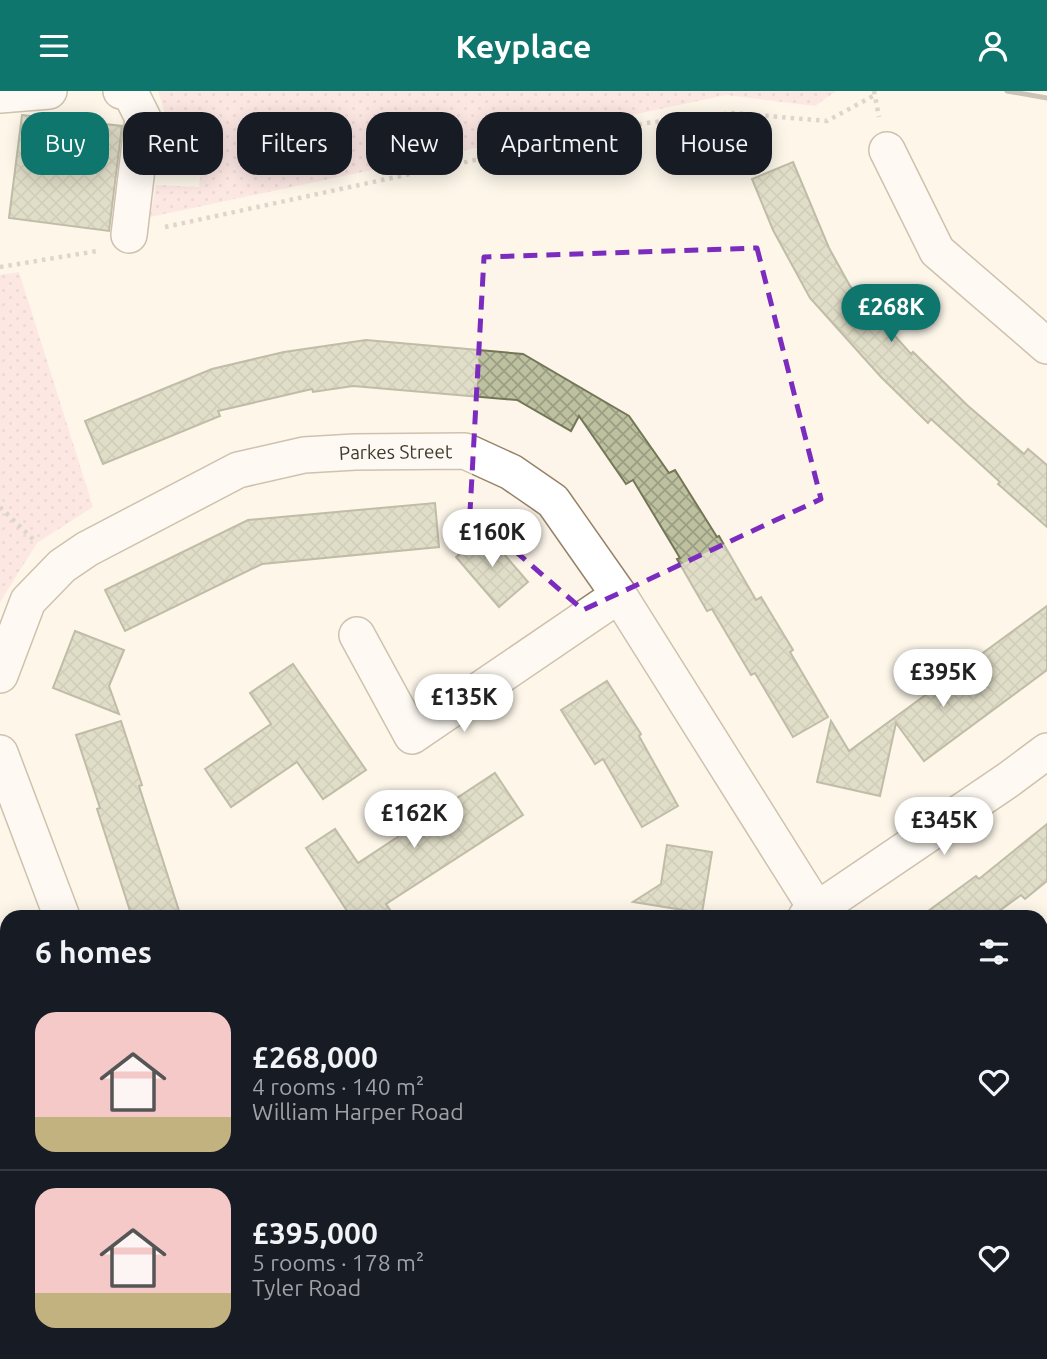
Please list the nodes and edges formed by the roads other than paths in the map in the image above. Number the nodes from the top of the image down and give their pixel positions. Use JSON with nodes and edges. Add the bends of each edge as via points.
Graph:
{"nodes":[{"id":1,"x":49,"y":91,"type":"edge"},
{"id":2,"x":121,"y":91,"type":"edge"},
{"id":3,"x":0,"y":95,"type":"edge"},
{"id":4,"x":887,"y":150,"type":"dead end"},
{"id":5,"x":129,"y":235,"type":"road end"},
{"id":6,"x":1047,"y":346,"type":"edge"},
{"id":7,"x":619,"y":595,"type":"junction"},
{"id":8,"x":356,"y":635,"type":"dead end"},
{"id":9,"x":0,"y":675,"type":"edge"},
{"id":10,"x":1047,"y":751,"type":"edge"},
{"id":11,"x":0,"y":753,"type":"edge"},
{"id":12,"x":59,"y":910,"type":"edge"},
{"id":13,"x":809,"y":910,"type":"edge"},
{"id":14,"x":815,"y":910,"type":"edge"}],
"edges":[{"from":1,"to":3,"type":"street"},
{"from":2,"to":5,"type":"street","via":[[130,92],[146,141]]},
{"from":4,"to":6,"type":"street","via":[[937,251]]},
{"from":7,"to":8,"type":"street","via":[[412,736]]},
{"from":7,"to":9,"type":"street","name":"Parkes Street","via":[[553,501],[511,472],[465,450],[304,456],[238,470],[62,566],[28,601]]},
{"from":7,"to":13,"type":"street","name":"Parkes Street"},
{"from":10,"to":14,"type":"street"},
{"from":11,"to":12,"type":"street"}]}
